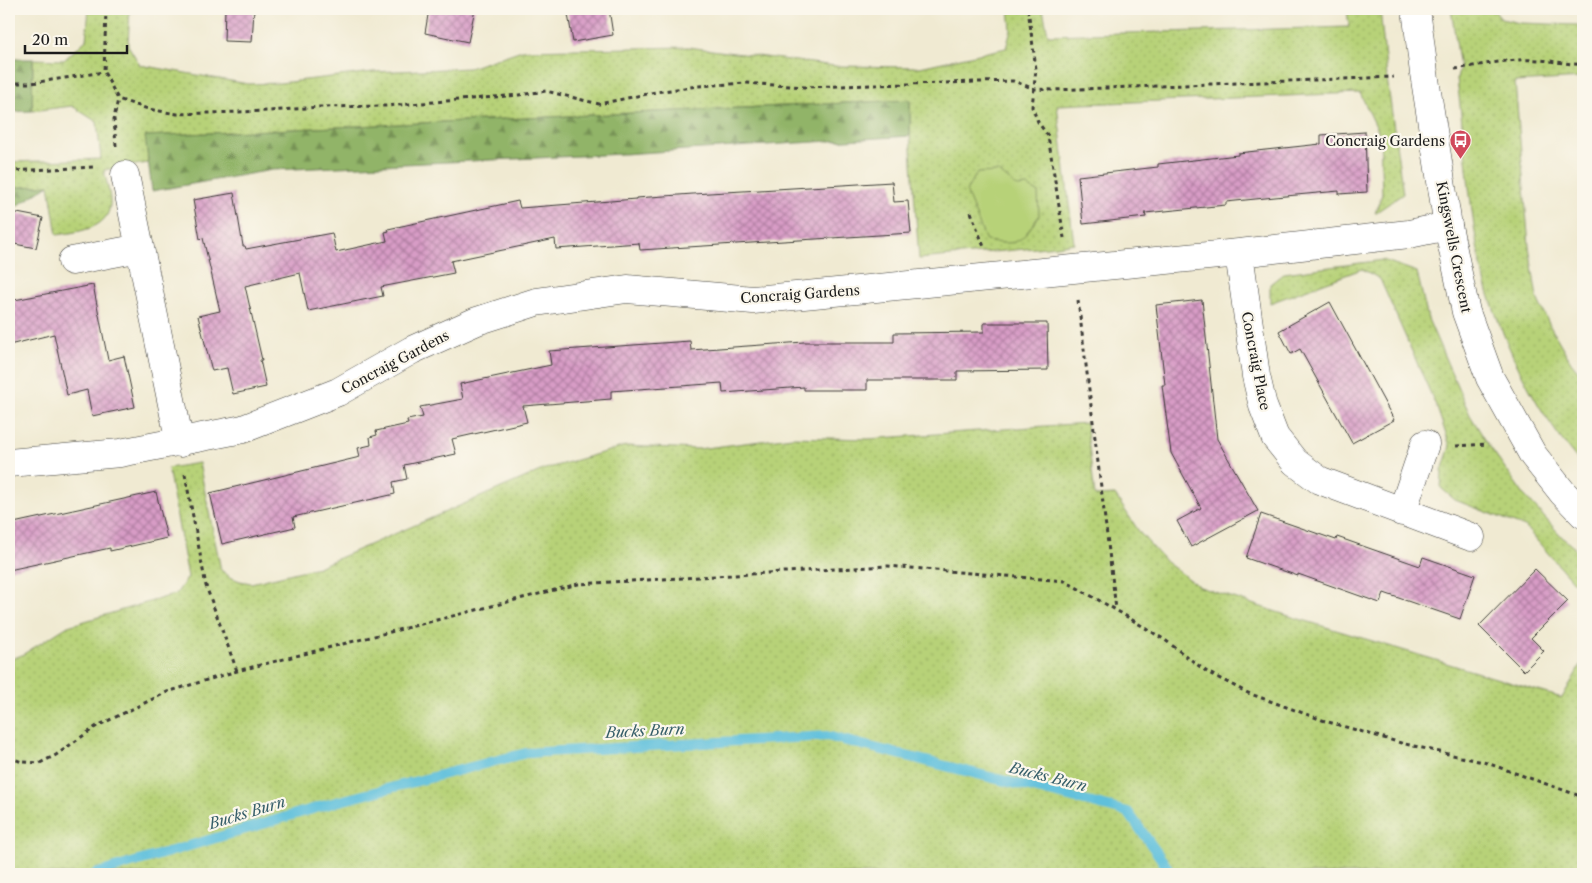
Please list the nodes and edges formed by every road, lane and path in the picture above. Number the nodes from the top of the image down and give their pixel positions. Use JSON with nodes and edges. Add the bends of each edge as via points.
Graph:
{"nodes":[{"id":1,"x":106,"y":9,"type":"edge"},
{"id":2,"x":1028,"y":9,"type":"edge"},
{"id":3,"x":1416,"y":9,"type":"edge"},
{"id":4,"x":1583,"y":64,"type":"edge"},
{"id":5,"x":104,"y":72,"type":"junction"},
{"id":6,"x":1424,"y":73,"type":"junction"},
{"id":7,"x":9,"y":83,"type":"edge"},
{"id":8,"x":1035,"y":89,"type":"junction"},
{"id":9,"x":118,"y":99,"type":"junction"},
{"id":10,"x":121,"y":170,"type":"junction"},
{"id":11,"x":9,"y":172,"type":"edge"},
{"id":12,"x":1448,"y":226,"type":"junction"},
{"id":13,"x":140,"y":248,"type":"junction"},
{"id":14,"x":1239,"y":253,"type":"junction"},
{"id":15,"x":72,"y":261,"type":"dead end"},
{"id":16,"x":1072,"y":269,"type":"junction"},
{"id":17,"x":180,"y":443,"type":"junction"},
{"id":18,"x":1424,"y":444,"type":"dead end"},
{"id":19,"x":9,"y":463,"type":"edge"},
{"id":20,"x":1402,"y":512,"type":"junction"},
{"id":21,"x":1583,"y":514,"type":"edge"},
{"id":22,"x":1471,"y":537,"type":"dead end"},
{"id":23,"x":1116,"y":610,"type":"junction"},
{"id":24,"x":237,"y":671,"type":"junction"},
{"id":25,"x":9,"y":756,"type":"edge"},
{"id":26,"x":1583,"y":797,"type":"edge"}],
"edges":[{"from":1,"to":5,"type":"path"},
{"from":2,"to":8,"type":"path","via":[[1036,69]]},
{"from":3,"to":6,"type":"street","name":"Kingswells Crescent"},
{"from":4,"to":6,"type":"path","via":[[1531,60]]},
{"from":5,"to":7,"type":"path","via":[[32,83]]},
{"from":5,"to":9,"type":"path"},
{"from":6,"to":8,"type":"path","via":[[1387,78]]},
{"from":6,"to":12,"type":"street","name":"Kingswells Crescent"},
{"from":8,"to":9,"type":"path","via":[[1013,81],[804,87],[745,83],[698,86],[599,104],[546,91],[386,106],[177,114]]},
{"from":8,"to":16,"type":"path","via":[[1032,107],[1048,136],[1065,245]]},
{"from":9,"to":10,"type":"path","via":[[114,120]]},
{"from":10,"to":11,"type":"path"},
{"from":10,"to":13,"type":"street"},
{"from":12,"to":14,"type":"street","name":"Concraig Gardens","via":[[1409,234]]},
{"from":12,"to":21,"type":"street","name":"Kingswells Crescent","via":[[1466,312],[1490,378],[1533,455]]},
{"from":13,"to":15,"type":"street"},
{"from":13,"to":17,"type":"street"},
{"from":14,"to":16,"type":"street","name":"Concraig Gardens"},
{"from":14,"to":20,"type":"street","name":"Concraig Place","via":[[1256,376],[1275,437],[1295,462],[1319,480]]},
{"from":16,"to":17,"type":"street","name":"Concraig Gardens","via":[[753,300],[627,289],[536,302],[477,320],[412,350],[338,392],[243,430]]},
{"from":16,"to":23,"type":"path","via":[[1078,295]]},
{"from":17,"to":19,"type":"street","name":"Concraig Gardens","via":[[120,454]]},
{"from":17,"to":24,"type":"path","via":[[206,586]]},
{"from":18,"to":20,"type":"street"},
{"from":20,"to":22,"type":"street","name":"Concraig Place"},
{"from":23,"to":24,"type":"path","via":[[1065,581],[888,566],[578,584]]},
{"from":23,"to":26,"type":"path","via":[[1165,640],[1207,672],[1248,693],[1392,741],[1488,763]]},
{"from":24,"to":25,"type":"path","via":[[167,692],[97,726],[40,763],[22,762]]}]}
